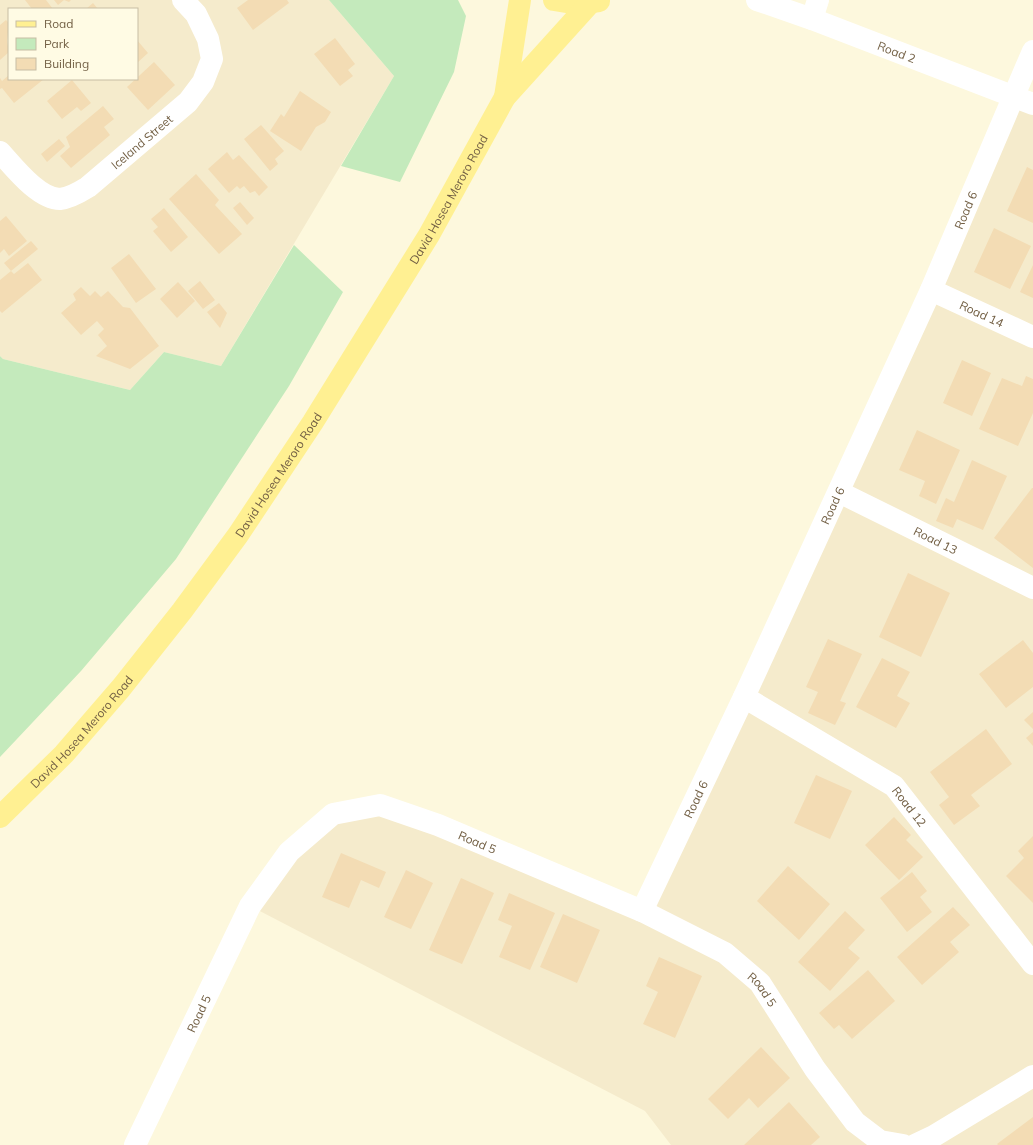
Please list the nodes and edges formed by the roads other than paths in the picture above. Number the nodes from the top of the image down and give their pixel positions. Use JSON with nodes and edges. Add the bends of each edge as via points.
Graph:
{"nodes":[{"id":1,"x":182,"y":0,"type":"edge"},
{"id":2,"x":520,"y":0,"type":"edge"},
{"id":3,"x":554,"y":0,"type":"edge"},
{"id":4,"x":759,"y":0,"type":"edge"},
{"id":5,"x":596,"y":2,"type":"edge"},
{"id":6,"x":815,"y":10,"type":"edge"},
{"id":7,"x":1033,"y":51,"type":"edge"},
{"id":8,"x":505,"y":97,"type":"junction"},
{"id":9,"x":1023,"y":101,"type":"edge"},
{"id":10,"x":0,"y":152,"type":"edge"},
{"id":11,"x":931,"y":290,"type":"junction"},
{"id":12,"x":1033,"y":337,"type":"edge"},
{"id":13,"x":839,"y":492,"type":"junction"},
{"id":14,"x":1033,"y":588,"type":"edge"},
{"id":15,"x":744,"y":697,"type":"junction"},
{"id":16,"x":0,"y":817,"type":"edge"},
{"id":17,"x":642,"y":911,"type":"junction"},
{"id":18,"x":1033,"y":964,"type":"edge"},
{"id":19,"x":1033,"y":1076,"type":"edge"},
{"id":20,"x":135,"y":1145,"type":"edge"},
{"id":21,"x":903,"y":1145,"type":"edge"},
{"id":22,"x":915,"y":1145,"type":"edge"}],
"edges":[{"from":1,"to":10,"type":"street","name":"Iceland Street","via":[[196,14],[208,39],[212,59],[203,82],[188,102],[88,187],[72,196],[59,199],[43,193],[23,178]]},
{"from":2,"to":8,"type":"main road","name":"David Hosea Meroro Road"},
{"from":3,"to":5,"type":"main road","via":[[571,3]]},
{"from":4,"to":6,"type":"street","name":"Road 2"},
{"from":5,"to":8,"type":"main road","name":"David Hosea Meroro Road"},
{"from":6,"to":9,"type":"street","name":"Road 2"},
{"from":7,"to":9,"type":"street","name":"Road 6"},
{"from":8,"to":16,"type":"main road","name":"David Hosea Meroro Road","via":[[421,248],[313,422],[238,535],[121,688],[64,754]]},
{"from":9,"to":11,"type":"street","name":"Road 6"},
{"from":11,"to":12,"type":"street","name":"Road 14"},
{"from":11,"to":13,"type":"street","name":"Road 6"},
{"from":13,"to":14,"type":"street","name":"Road 13"},
{"from":13,"to":15,"type":"street","name":"Road 6"},
{"from":15,"to":17,"type":"street","name":"Road 6"},
{"from":15,"to":18,"type":"street","name":"Road 12","via":[[894,786]]},
{"from":17,"to":20,"type":"street","name":"Road 5","via":[[438,825],[380,805],[332,814],[289,852],[250,906]]},
{"from":17,"to":21,"type":"street","name":"Road 5","via":[[725,954],[760,983],[815,1069],[856,1122],[880,1141]]},
{"from":19,"to":22,"type":"street"}]}
